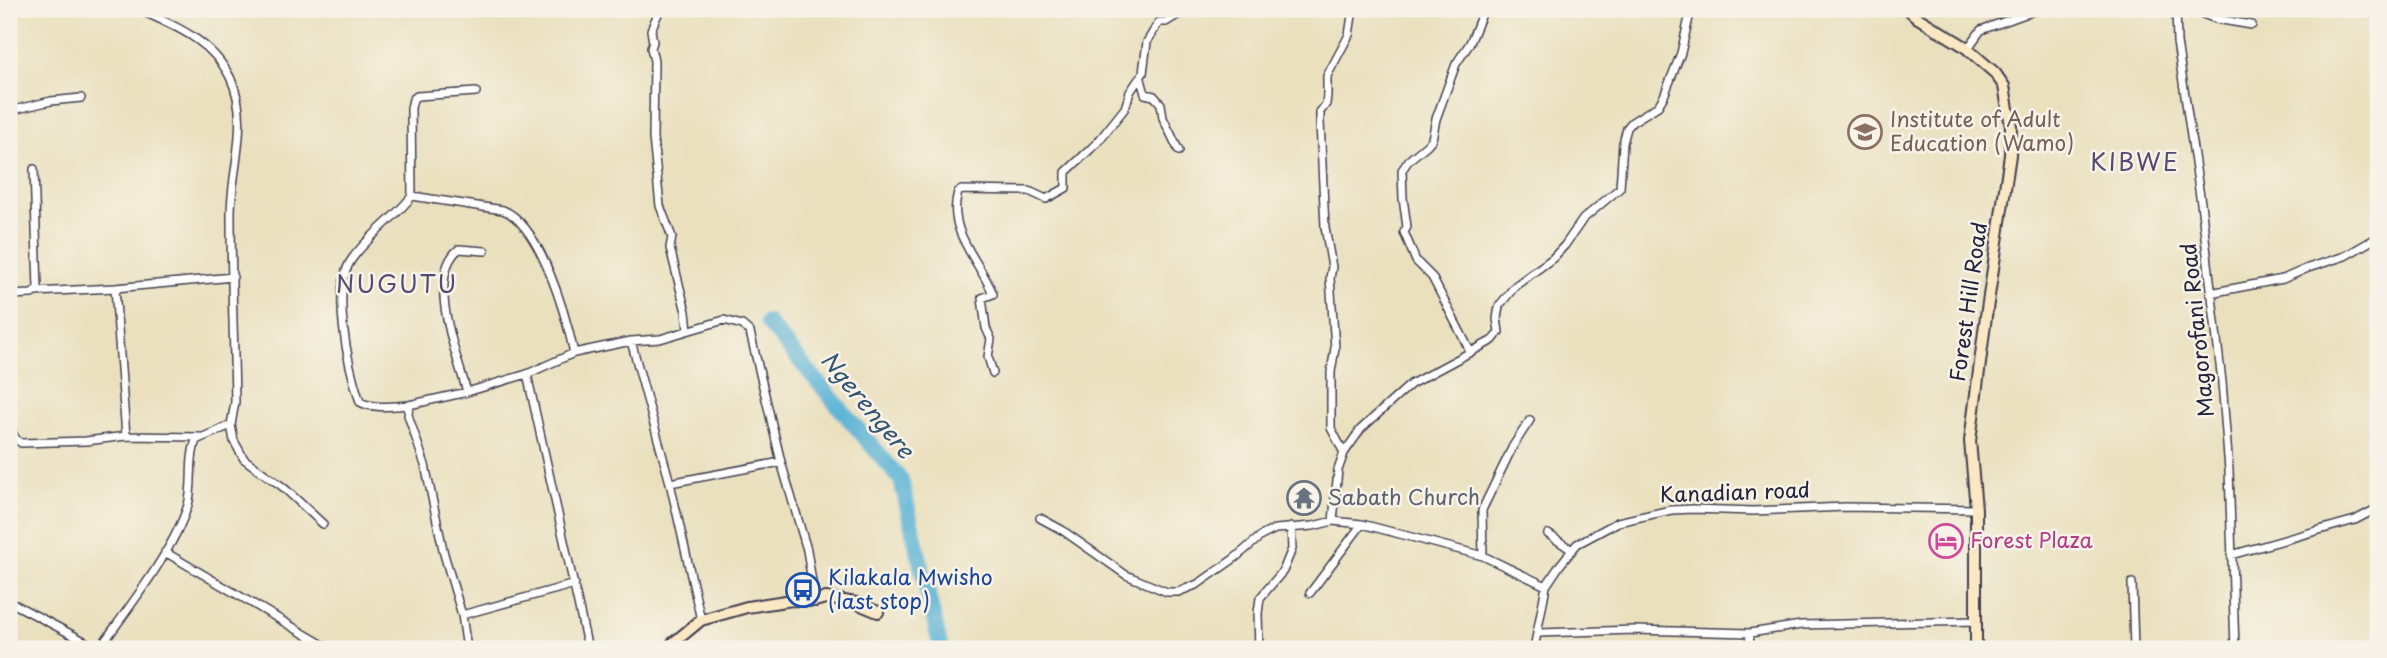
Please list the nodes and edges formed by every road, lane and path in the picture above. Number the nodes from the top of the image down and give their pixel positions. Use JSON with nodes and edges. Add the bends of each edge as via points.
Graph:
{"nodes":[{"id":1,"x":137,"y":9,"type":"edge"},
{"id":2,"x":660,"y":9,"type":"edge"},
{"id":3,"x":1186,"y":9,"type":"edge"},
{"id":4,"x":1353,"y":9,"type":"edge"},
{"id":5,"x":1484,"y":9,"type":"edge"},
{"id":6,"x":1691,"y":9,"type":"edge"},
{"id":7,"x":1908,"y":9,"type":"edge"},
{"id":8,"x":2039,"y":9,"type":"edge"},
{"id":9,"x":2176,"y":9,"type":"edge"},
{"id":10,"x":2189,"y":9,"type":"edge"},
{"id":11,"x":2252,"y":25,"type":"dead end"},
{"id":12,"x":1964,"y":46,"type":"junction"},
{"id":13,"x":1141,"y":79,"type":"junction"},
{"id":14,"x":476,"y":92,"type":"dead end"},
{"id":15,"x":81,"y":98,"type":"dead end"},
{"id":16,"x":9,"y":111,"type":"edge"},
{"id":17,"x":1180,"y":151,"type":"dead end"},
{"id":18,"x":34,"y":169,"type":"dead end"},
{"id":19,"x":411,"y":196,"type":"junction"},
{"id":20,"x":2378,"y":237,"type":"edge"},
{"id":21,"x":485,"y":251,"type":"dead end"},
{"id":22,"x":233,"y":277,"type":"junction"},
{"id":23,"x":115,"y":288,"type":"junction"},
{"id":24,"x":35,"y":292,"type":"junction"},
{"id":25,"x":2210,"y":293,"type":"junction"},
{"id":26,"x":9,"y":295,"type":"edge"},
{"id":27,"x":688,"y":330,"type":"junction"},
{"id":28,"x":631,"y":341,"type":"junction"},
{"id":29,"x":1471,"y":351,"type":"junction"},
{"id":30,"x":574,"y":353,"type":"junction"},
{"id":31,"x":993,"y":373,"type":"dead end"},
{"id":32,"x":527,"y":374,"type":"junction"},
{"id":33,"x":467,"y":392,"type":"junction"},
{"id":34,"x":409,"y":405,"type":"junction"},
{"id":35,"x":9,"y":409,"type":"edge"},
{"id":36,"x":1530,"y":420,"type":"dead end"},
{"id":37,"x":231,"y":425,"type":"junction"},
{"id":38,"x":126,"y":436,"type":"junction"},
{"id":39,"x":201,"y":437,"type":"junction"},
{"id":40,"x":1344,"y":453,"type":"junction"},
{"id":41,"x":781,"y":462,"type":"junction"},
{"id":42,"x":670,"y":483,"type":"junction"},
{"id":43,"x":2378,"y":508,"type":"edge"},
{"id":44,"x":1976,"y":509,"type":"junction"},
{"id":45,"x":1040,"y":517,"type":"dead end"},
{"id":46,"x":1333,"y":521,"type":"junction"},
{"id":47,"x":323,"y":524,"type":"dead end"},
{"id":48,"x":1362,"y":524,"type":"junction"},
{"id":49,"x":1291,"y":527,"type":"junction"},
{"id":50,"x":1548,"y":534,"type":"dead end"},
{"id":51,"x":1572,"y":550,"type":"junction"},
{"id":52,"x":165,"y":552,"type":"junction"},
{"id":53,"x":2231,"y":555,"type":"junction"},
{"id":54,"x":1483,"y":556,"type":"junction"},
{"id":55,"x":2132,"y":583,"type":"dead end"},
{"id":56,"x":575,"y":584,"type":"junction"},
{"id":57,"x":1546,"y":586,"type":"junction"},
{"id":58,"x":1310,"y":593,"type":"dead end"},
{"id":59,"x":815,"y":601,"type":"junction"},
{"id":60,"x":9,"y":604,"type":"edge"},
{"id":61,"x":878,"y":612,"type":"dead end"},
{"id":62,"x":462,"y":615,"type":"junction"},
{"id":63,"x":701,"y":620,"type":"junction"},
{"id":64,"x":1976,"y":621,"type":"junction"},
{"id":65,"x":1539,"y":633,"type":"junction"},
{"id":66,"x":1750,"y":633,"type":"junction"},
{"id":67,"x":95,"y":648,"type":"edge"},
{"id":68,"x":330,"y":649,"type":"edge"},
{"id":69,"x":467,"y":649,"type":"edge"},
{"id":70,"x":588,"y":649,"type":"edge"},
{"id":71,"x":666,"y":649,"type":"edge"},
{"id":72,"x":1259,"y":649,"type":"edge"},
{"id":73,"x":1534,"y":649,"type":"edge"},
{"id":74,"x":1749,"y":649,"type":"edge"},
{"id":75,"x":1976,"y":649,"type":"edge"},
{"id":76,"x":2134,"y":649,"type":"edge"},
{"id":77,"x":2235,"y":649,"type":"edge"}],
"edges":[{"from":1,"to":22,"type":"street","via":[[208,47],[236,93],[240,113],[231,211]]},
{"from":2,"to":27,"type":"street","via":[[651,30],[653,138],[660,206],[672,234],[670,248]]},
{"from":3,"to":13,"type":"street","via":[[1159,22],[1147,42]]},
{"from":4,"to":40,"type":"street","via":[[1349,35],[1327,76],[1326,104],[1320,112],[1335,348],[1331,428]]},
{"from":5,"to":29,"type":"street","via":[[1457,64],[1432,139],[1402,170],[1404,232],[1410,248],[1433,277]]},
{"from":6,"to":29,"type":"street","via":[[1664,96],[1658,106],[1627,128],[1620,188],[1583,219],[1553,258],[1515,286],[1499,306],[1499,332]]},
{"from":7,"to":12,"type":"street","name":"Forest Hill Road"},
{"from":8,"to":12,"type":"street","via":[[1981,30]]},
{"from":9,"to":25,"type":"street","name":"Magorofani Road","via":[[2176,42],[2202,203]]},
{"from":10,"to":11,"type":"street"},
{"from":12,"to":44,"type":"street","name":"Forest Hill Road","via":[[2000,78],[2008,97],[2011,126],[1970,441]]},
{"from":13,"to":17,"type":"street","via":[[1145,94],[1161,104]]},
{"from":13,"to":31,"type":"street","via":[[1115,121],[1066,172],[1068,182],[1061,192],[1046,199],[1029,191],[958,192],[957,226],[993,294],[982,298],[992,339],[988,357]]},
{"from":14,"to":19,"type":"street","via":[[413,99]]},
{"from":15,"to":16,"type":"street"},
{"from":18,"to":24,"type":"street"},
{"from":19,"to":30,"type":"street","via":[[503,210],[514,217],[546,265]]},
{"from":19,"to":34,"type":"street","via":[[353,256],[343,292],[351,371],[360,402]]},
{"from":20,"to":25,"type":"street","via":[[2345,256],[2283,279]]},
{"from":21,"to":33,"type":"street","via":[[459,249],[444,270],[443,301]]},
{"from":22,"to":23,"type":"street"},
{"from":22,"to":37,"type":"street","via":[[235,402]]},
{"from":23,"to":24,"type":"street"},
{"from":23,"to":38,"type":"street"},
{"from":24,"to":26,"type":"street"},
{"from":25,"to":53,"type":"street","name":"Magorofani Road","via":[[2226,429]]},
{"from":27,"to":28,"type":"street","via":[[660,339]]},
{"from":27,"to":41,"type":"street","via":[[724,320],[751,332]]},
{"from":28,"to":30,"type":"street"},
{"from":28,"to":42,"type":"street"},
{"from":29,"to":40,"type":"street","via":[[1411,384],[1362,429]]},
{"from":30,"to":32,"type":"street"},
{"from":32,"to":33,"type":"street"},
{"from":32,"to":56,"type":"street"},
{"from":33,"to":34,"type":"street"},
{"from":34,"to":62,"type":"street"},
{"from":35,"to":38,"type":"street","via":[[11,433],[22,443]]},
{"from":36,"to":54,"type":"street","via":[[1482,510]]},
{"from":37,"to":39,"type":"street"},
{"from":37,"to":47,"type":"street","via":[[244,459]]},
{"from":38,"to":39,"type":"street"},
{"from":39,"to":52,"type":"street","via":[[194,446],[187,508]]},
{"from":40,"to":46,"type":"street"},
{"from":41,"to":42,"type":"street"},
{"from":41,"to":59,"type":"street","via":[[807,550]]},
{"from":42,"to":63,"type":"street"},
{"from":43,"to":53,"type":"street","via":[[2344,524]]},
{"from":44,"to":51,"type":"street","name":"Kanadian road","via":[[1671,510],[1618,522]]},
{"from":44,"to":64,"type":"street","name":"Forest Hill Road"},
{"from":45,"to":49,"type":"street","via":[[1126,575],[1172,592],[1205,579],[1261,536]]},
{"from":46,"to":48,"type":"street"},
{"from":46,"to":49,"type":"street"},
{"from":48,"to":54,"type":"street"},
{"from":48,"to":58,"type":"street"},
{"from":49,"to":72,"type":"street","via":[[1291,554],[1280,576],[1260,598]]},
{"from":50,"to":51,"type":"street"},
{"from":51,"to":57,"type":"street","name":"Kanadian road"},
{"from":52,"to":67,"type":"street"},
{"from":52,"to":68,"type":"street"},
{"from":53,"to":77,"type":"street","name":"Magorofani Road"},
{"from":54,"to":57,"type":"street"},
{"from":55,"to":76,"type":"street"},
{"from":56,"to":62,"type":"street"},
{"from":56,"to":70,"type":"street"},
{"from":57,"to":65,"type":"street","name":"Kanadian road"},
{"from":59,"to":61,"type":"street","via":[[842,600]]},
{"from":59,"to":63,"type":"street","via":[[758,605]]},
{"from":60,"to":67,"type":"street"},
{"from":62,"to":69,"type":"street"},
{"from":63,"to":71,"type":"street"},
{"from":64,"to":66,"type":"street","via":[[1801,625]]},
{"from":64,"to":75,"type":"street","name":"Forest Hill Road"},
{"from":65,"to":66,"type":"street"},
{"from":65,"to":73,"type":"street","name":"Kanadian road"},
{"from":66,"to":74,"type":"street"}]}
